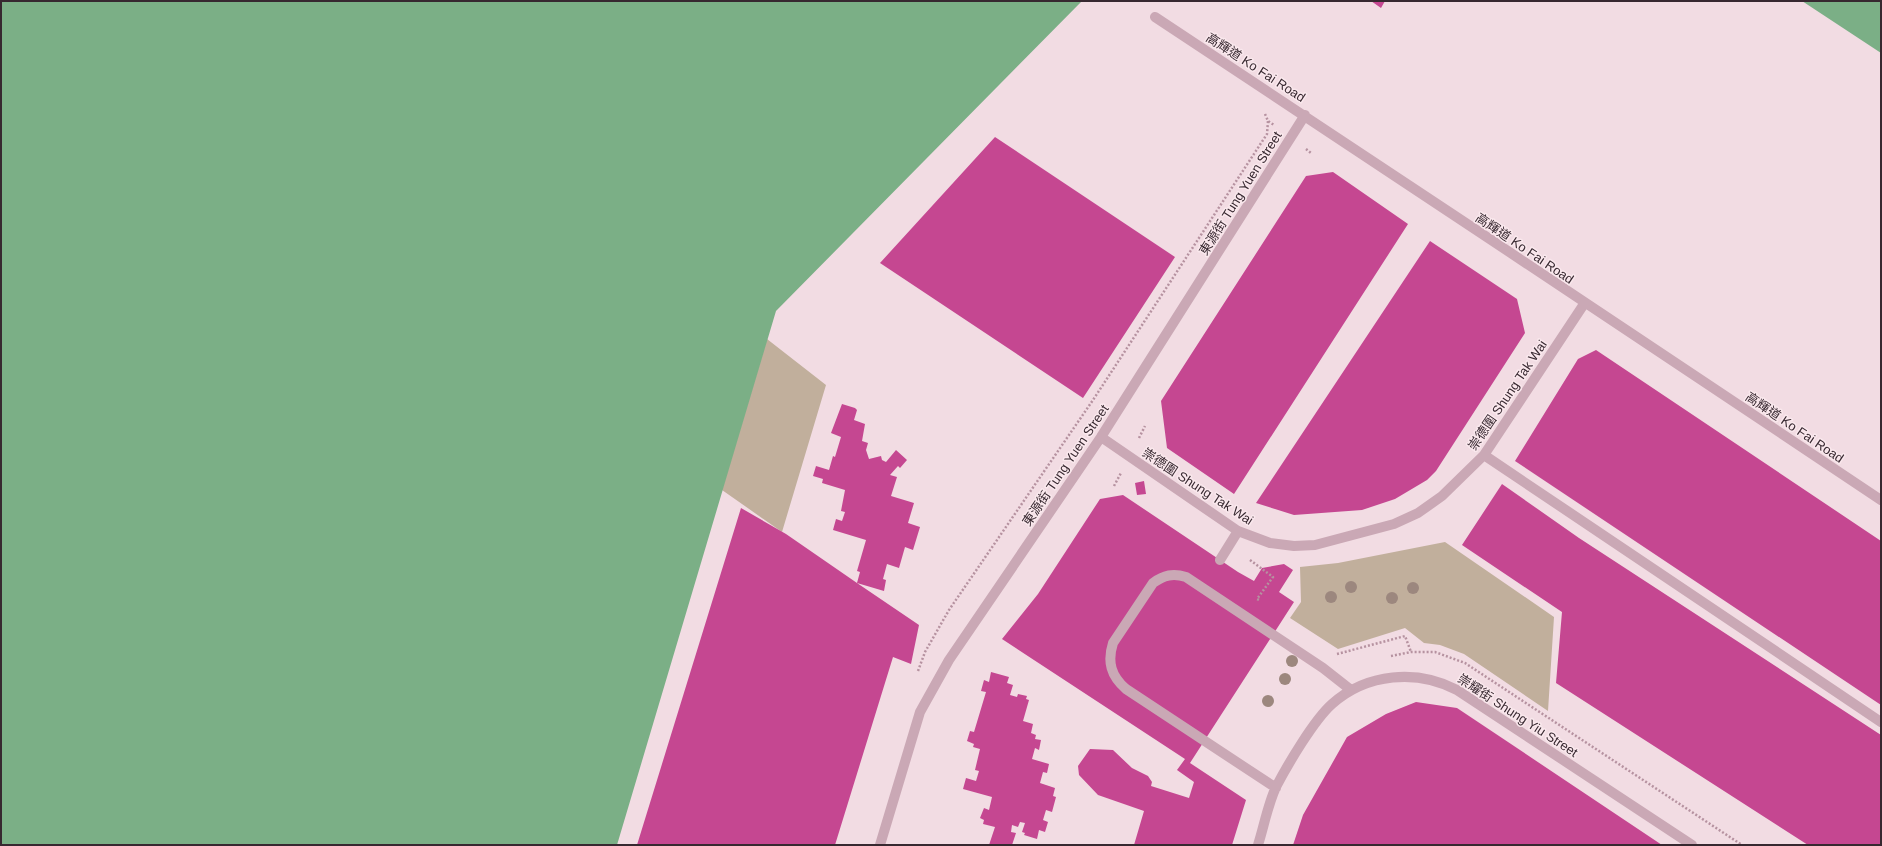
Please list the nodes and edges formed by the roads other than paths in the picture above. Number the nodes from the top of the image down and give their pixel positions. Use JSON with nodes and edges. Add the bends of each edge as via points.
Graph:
{"nodes":[{"id":1,"x":1155,"y":17,"type":"dead end"},
{"id":2,"x":1305,"y":115,"type":"junction"},
{"id":3,"x":1584,"y":304,"type":"junction"},
{"id":4,"x":1101,"y":437,"type":"junction"},
{"id":5,"x":1484,"y":455,"type":"junction"},
{"id":6,"x":1881,"y":500,"type":"edge"},
{"id":7,"x":1238,"y":531,"type":"junction"},
{"id":8,"x":1220,"y":560,"type":"dead end"},
{"id":9,"x":1352,"y":690,"type":"junction"},
{"id":10,"x":1881,"y":722,"type":"edge"},
{"id":11,"x":1276,"y":788,"type":"junction"},
{"id":12,"x":880,"y":845,"type":"edge"},
{"id":13,"x":1258,"y":845,"type":"edge"},
{"id":14,"x":1692,"y":845,"type":"edge"}],
"edges":[{"from":1,"to":2,"type":"street","name":"高輝道 Ko Fai Road"},
{"from":2,"to":3,"type":"street","name":"高輝道 Ko Fai Road"},
{"from":2,"to":4,"type":"street","name":"東源街 Tung Yuen Street"},
{"from":3,"to":5,"type":"street","name":"崇德圍 Shung Tak Wai"},
{"from":3,"to":6,"type":"street","name":"高輝道 Ko Fai Road"},
{"from":4,"to":7,"type":"street","name":"崇德圍 Shung Tak Wai"},
{"from":4,"to":12,"type":"street","name":"東源街 Tung Yuen Street","via":[[957,648],[920,712]]},
{"from":5,"to":7,"type":"street","name":"崇德圍 Shung Tak Wai","via":[[1442,496],[1418,513],[1394,524],[1315,545],[1294,546],[1270,543]]},
{"from":5,"to":10,"type":"street"},
{"from":7,"to":8,"type":"street"},
{"from":9,"to":11,"type":"street","name":"崇耀街 Shung Yiu Street","via":[[1332,704],[1316,721]]},
{"from":9,"to":11,"type":"street","via":[[1194,581],[1178,574],[1160,578],[1153,583],[1113,643],[1110,663],[1118,682]]},
{"from":9,"to":14,"type":"street","name":"崇耀街 Shung Yiu Street","via":[[1382,678],[1409,676],[1446,684]]},
{"from":11,"to":13,"type":"street","name":"崇耀街 Shung Yiu Street"}]}
